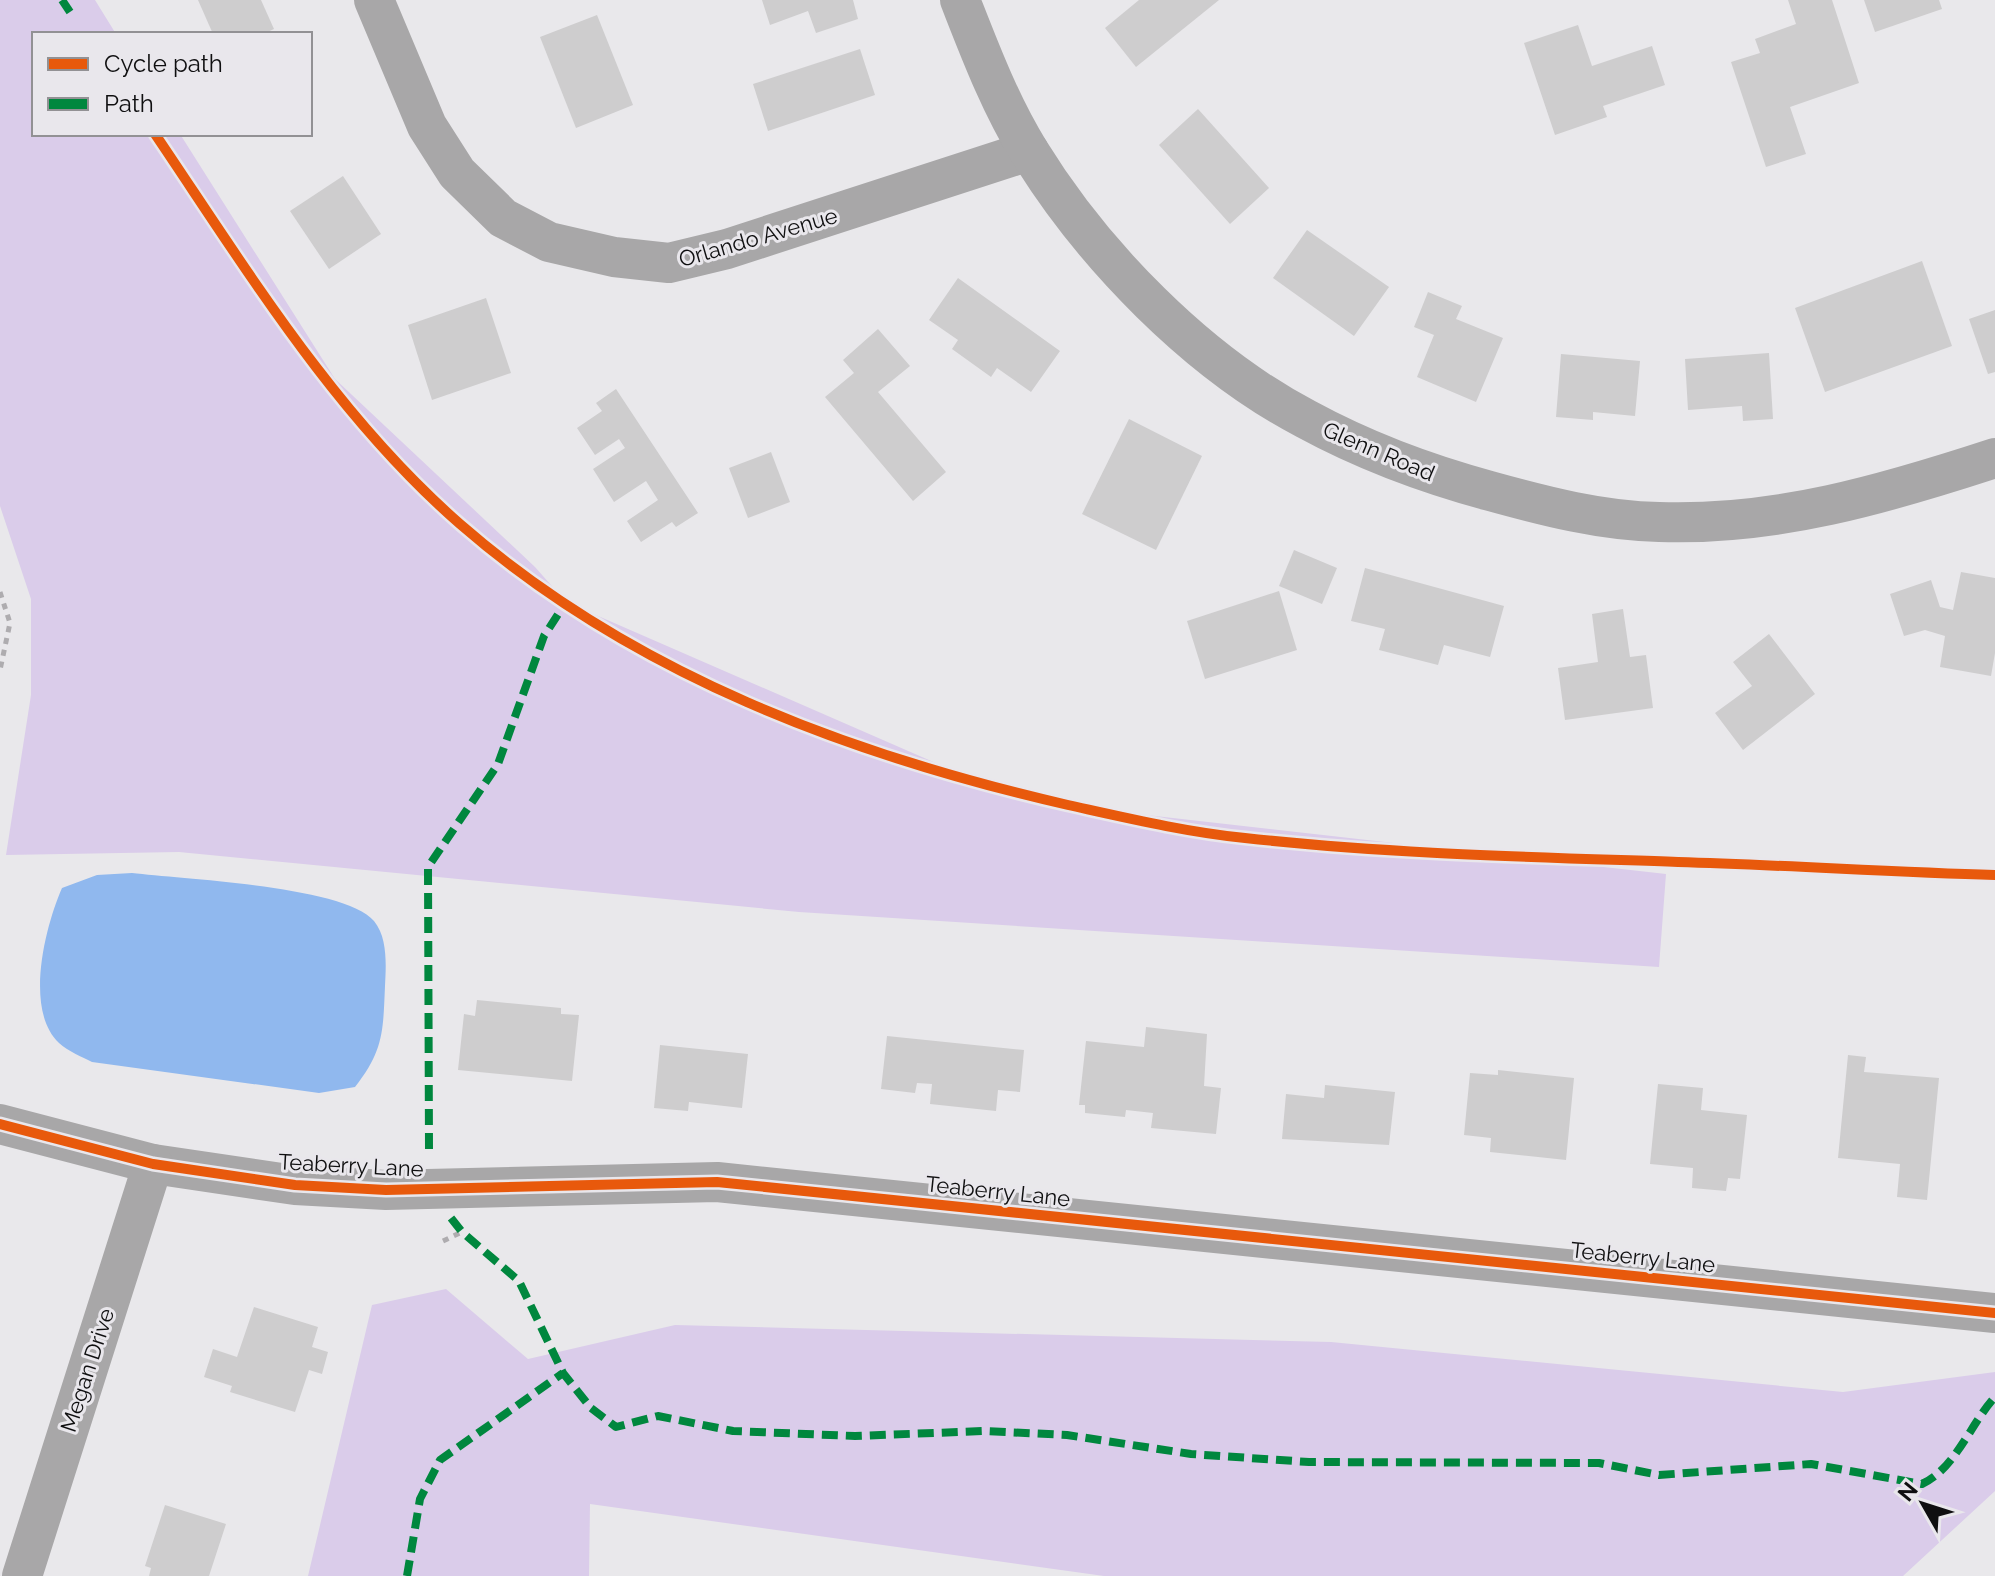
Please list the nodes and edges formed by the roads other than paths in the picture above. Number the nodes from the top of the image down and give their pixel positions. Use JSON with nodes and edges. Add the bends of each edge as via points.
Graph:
{"nodes":[{"id":1,"x":374,"y":0,"type":"edge"},
{"id":2,"x":960,"y":0,"type":"edge"},
{"id":3,"x":1029,"y":151,"type":"junction"},
{"id":4,"x":1995,"y":458,"type":"edge"},
{"id":5,"x":0,"y":1124,"type":"edge"},
{"id":6,"x":153,"y":1164,"type":"junction"},
{"id":7,"x":1995,"y":1313,"type":"edge"},
{"id":8,"x":22,"y":1576,"type":"edge"}],
"edges":[{"from":1,"to":3,"type":"street","name":"Orlando Avenue","via":[[427,126],[457,173],[503,218],[549,242],[614,257],[669,263]]},
{"from":2,"to":3,"type":"street","name":"Glenn Road","via":[[988,72]]},
{"from":3,"to":4,"type":"street","name":"Glenn Road","via":[[1155,309],[1226,366],[1305,419],[1437,476],[1546,507],[1658,522],[1790,515],[1904,488]]},
{"from":5,"to":6,"type":"street","name":"Teaberry Lane"},
{"from":6,"to":7,"type":"street","name":"Teaberry Lane","via":[[295,1185],[386,1190],[717,1182]]},
{"from":6,"to":8,"type":"street","name":"Megan Drive"}]}
